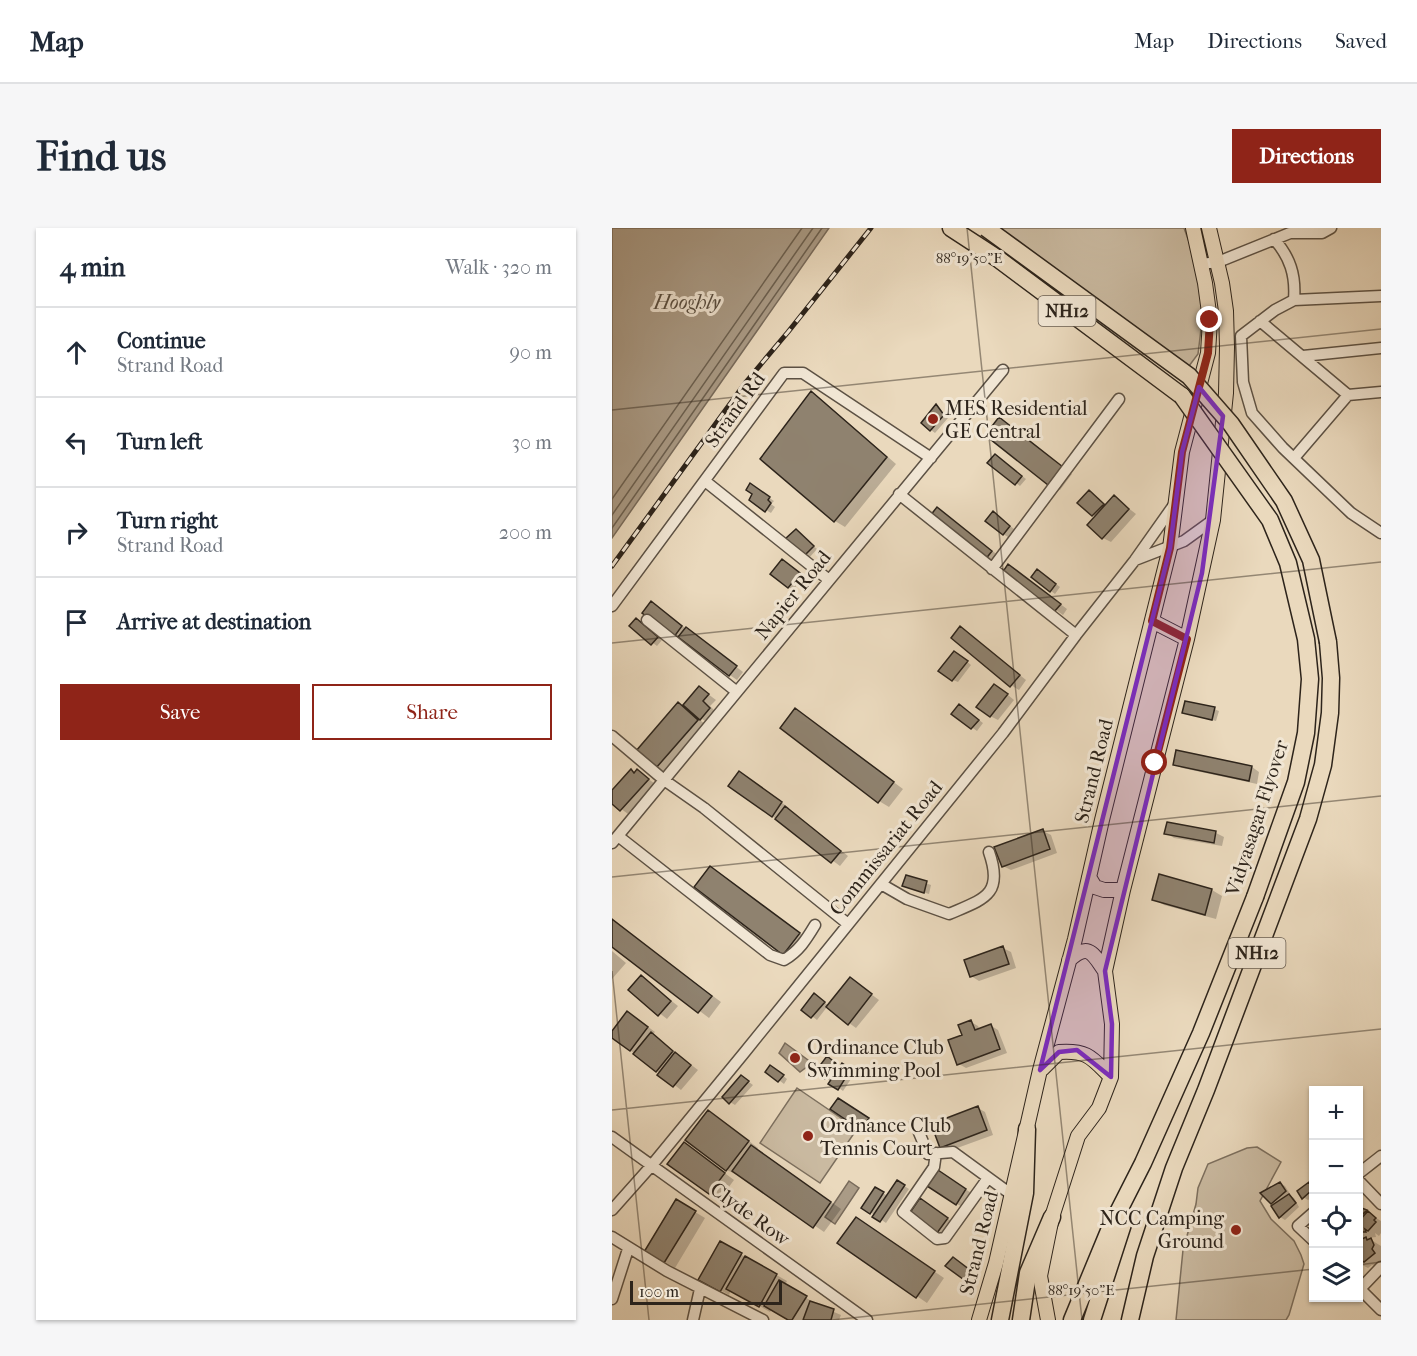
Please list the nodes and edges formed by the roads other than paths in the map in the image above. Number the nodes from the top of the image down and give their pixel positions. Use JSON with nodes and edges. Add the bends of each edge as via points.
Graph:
{"nodes":[{"id":1,"x":951,"y":228,"type":"edge"},
{"id":2,"x":986,"y":228,"type":"edge"},
{"id":3,"x":1192,"y":228,"type":"edge"},
{"id":4,"x":1209,"y":228,"type":"edge"},
{"id":5,"x":1331,"y":228,"type":"edge"},
{"id":6,"x":1293,"y":230,"type":"edge"},
{"id":7,"x":1274,"y":239,"type":"junction"},
{"id":8,"x":1218,"y":262,"type":"junction"},
{"id":9,"x":1201,"y":264,"type":"junction"},
{"id":10,"x":1381,"y":296,"type":"edge"},
{"id":11,"x":1294,"y":300,"type":"junction"},
{"id":12,"x":1260,"y":321,"type":"junction"},
{"id":13,"x":1381,"y":348,"type":"edge"},
{"id":14,"x":1303,"y":356,"type":"junction"},
{"id":15,"x":1003,"y":370,"type":"dead end"},
{"id":16,"x":1381,"y":392,"type":"edge"},
{"id":17,"x":1348,"y":395,"type":"junction"},
{"id":18,"x":1119,"y":399,"type":"dead end"},
{"id":19,"x":931,"y":458,"type":"junction"},
{"id":20,"x":1294,"y":458,"type":"junction"},
{"id":21,"x":705,"y":481,"type":"junction"},
{"id":22,"x":899,"y":494,"type":"junction"},
{"id":23,"x":1177,"y":500,"type":"junction"},
{"id":24,"x":1213,"y":520,"type":"junction"},
{"id":25,"x":1381,"y":533,"type":"edge"},
{"id":26,"x":1170,"y":548,"type":"junction"},
{"id":27,"x":1135,"y":561,"type":"junction"},
{"id":28,"x":992,"y":569,"type":"junction"},
{"id":29,"x":829,"y":580,"type":"junction"},
{"id":30,"x":612,"y":606,"type":"edge"},
{"id":31,"x":647,"y":620,"type":"dead end"},
{"id":32,"x":1152,"y":621,"type":"junction"},
{"id":33,"x":1076,"y":634,"type":"junction"},
{"id":34,"x":1187,"y":639,"type":"junction"},
{"id":35,"x":737,"y":692,"type":"junction"},
{"id":36,"x":612,"y":735,"type":"edge"},
{"id":37,"x":664,"y":780,"type":"junction"},
{"id":38,"x":615,"y":839,"type":"edge"},
{"id":39,"x":989,"y":852,"type":"dead end"},
{"id":40,"x":1089,"y":877,"type":"junction"},
{"id":41,"x":881,"y":884,"type":"junction"},
{"id":42,"x":1124,"y":890,"type":"junction"},
{"id":43,"x":848,"y":924,"type":"junction"},
{"id":44,"x":815,"y":925,"type":"dead end"},
{"id":45,"x":1069,"y":960,"type":"junction"},
{"id":46,"x":1105,"y":971,"type":"junction"},
{"id":47,"x":1040,"y":1070,"type":"junction"},
{"id":48,"x":1111,"y":1077,"type":"junction"},
{"id":49,"x":915,"y":1124,"type":"dead end"},
{"id":50,"x":1027,"y":1129,"type":"junction"},
{"id":51,"x":612,"y":1137,"type":"edge"},
{"id":52,"x":936,"y":1153,"type":"junction"},
{"id":53,"x":1381,"y":1156,"type":"edge"},
{"id":54,"x":1143,"y":1163,"type":"junction"},
{"id":55,"x":652,"y":1165,"type":"junction"},
{"id":56,"x":1363,"y":1170,"type":"edge"},
{"id":57,"x":988,"y":1178,"type":"junction"},
{"id":58,"x":1363,"y":1184,"type":"edge"},
{"id":59,"x":1012,"y":1195,"type":"junction"},
{"id":60,"x":1381,"y":1204,"type":"edge"},
{"id":61,"x":612,"y":1210,"type":"edge"},
{"id":62,"x":1309,"y":1216,"type":"edge"},
{"id":63,"x":1052,"y":1217,"type":"junction"},
{"id":64,"x":612,"y":1236,"type":"edge"},
{"id":65,"x":1309,"y":1236,"type":"edge"},
{"id":66,"x":628,"y":1249,"type":"junction"},
{"id":67,"x":1145,"y":1256,"type":"junction"},
{"id":68,"x":1381,"y":1267,"type":"edge"},
{"id":69,"x":1363,"y":1285,"type":"edge"},
{"id":70,"x":700,"y":1289,"type":"junction"},
{"id":71,"x":1363,"y":1291,"type":"edge"},
{"id":72,"x":612,"y":1299,"type":"edge"},
{"id":73,"x":1381,"y":1310,"type":"edge"},
{"id":74,"x":693,"y":1320,"type":"edge"},
{"id":75,"x":763,"y":1320,"type":"edge"},
{"id":76,"x":867,"y":1320,"type":"edge"},
{"id":77,"x":979,"y":1320,"type":"edge"},
{"id":78,"x":1000,"y":1320,"type":"edge"},
{"id":79,"x":1021,"y":1320,"type":"edge"},
{"id":80,"x":1048,"y":1320,"type":"edge"},
{"id":81,"x":1072,"y":1320,"type":"edge"},
{"id":82,"x":1092,"y":1320,"type":"edge"},
{"id":83,"x":1130,"y":1320,"type":"edge"},
{"id":84,"x":1139,"y":1320,"type":"edge"}],
"edges":[{"from":1,"to":54,"type":"highway","name":"Vidyasagar Flyover","number":"NH12","bridge":true,"via":[[1182,396],[1270,520],[1288,563],[1306,639],[1310,679],[1306,734],[1296,782],[1201,1033]]},
{"from":2,"to":67,"type":"highway","number":"NH12","bridge":true,"via":[[1189,376],[1231,424],[1284,501],[1311,560],[1328,642],[1330,712],[1323,765],[1308,819],[1174,1168]]},
{"from":3,"to":9,"type":"main road","name":"Strand Road"},
{"from":4,"to":8,"type":"main road"},
{"from":5,"to":6,"type":"street","via":[[1322,233]]},
{"from":6,"to":7,"type":"street"},
{"from":7,"to":8,"type":"street"},
{"from":7,"to":11,"type":"street","via":[[1285,252],[1293,272]]},
{"from":8,"to":9,"type":"street"},
{"from":8,"to":24,"type":"main road","via":[[1227,347]]},
{"from":9,"to":23,"type":"main road","name":"Strand Road","via":[[1210,320],[1208,353],[1182,452]]},
{"from":10,"to":11,"type":"street"},
{"from":11,"to":12,"type":"street"},
{"from":12,"to":14,"type":"street"},
{"from":12,"to":20,"type":"street","via":[[1241,336],[1243,382],[1252,413]]},
{"from":13,"to":14,"type":"street"},
{"from":14,"to":17,"type":"street"},
{"from":15,"to":19,"type":"street","name":"Napier Road"},
{"from":16,"to":17,"type":"street"},
{"from":17,"to":20,"type":"street"},
{"from":18,"to":28,"type":"street"},
{"from":19,"to":21,"type":"street","name":"Strand Rd","via":[[803,373],[784,373]]},
{"from":19,"to":22,"type":"street","name":"Napier Road"},
{"from":20,"to":25,"type":"street","via":[[1351,513]]},
{"from":21,"to":29,"type":"street"},
{"from":21,"to":30,"type":"street","name":"Strand Rd"},
{"from":22,"to":28,"type":"street"},
{"from":22,"to":29,"type":"street","name":"Napier Road"},
{"from":23,"to":26,"type":"main road","name":"Strand Road"},
{"from":23,"to":27,"type":"street","name":"Commissariat Road"},
{"from":24,"to":26,"type":"street"},
{"from":24,"to":34,"type":"main road"},
{"from":26,"to":27,"type":"street"},
{"from":26,"to":32,"type":"main road","name":"Strand Road"},
{"from":27,"to":33,"type":"street","name":"Commissariat Road"},
{"from":28,"to":33,"type":"street"},
{"from":29,"to":35,"type":"street","name":"Napier Road"},
{"from":31,"to":35,"type":"street"},
{"from":32,"to":34,"type":"main road"},
{"from":32,"to":40,"type":"main road","name":"Strand Road"},
{"from":33,"to":41,"type":"street","name":"Commissariat Road","via":[[1003,733]]},
{"from":34,"to":42,"type":"main road"},
{"from":35,"to":37,"type":"street","name":"Napier Road"},
{"from":36,"to":37,"type":"street"},
{"from":37,"to":38,"type":"street","name":"Napier Road"},
{"from":37,"to":43,"type":"street"},
{"from":38,"to":44,"type":"street","via":[[771,955],[784,960],[794,954]]},
{"from":39,"to":41,"type":"street","via":[[995,869],[992,889],[985,898],[949,914],[907,899]]},
{"from":40,"to":42,"type":"main road","via":[[1095,887]]},
{"from":40,"to":45,"type":"main road","name":"Strand Road"},
{"from":41,"to":43,"type":"street","name":"Commissariat Road"},
{"from":42,"to":46,"type":"main road"},
{"from":43,"to":55,"type":"street","name":"Commissariat Road"},
{"from":45,"to":46,"type":"main road","via":[[1078,952],[1092,952]]},
{"from":45,"to":47,"type":"main road","name":"Strand Road"},
{"from":46,"to":48,"type":"main road","via":[[1112,1024]]},
{"from":47,"to":48,"type":"main road","via":[[1059,1052],[1077,1050],[1092,1058]]},
{"from":47,"to":50,"type":"main road","name":"Strand Road"},
{"from":48,"to":63,"type":"main road","via":[[1099,1108],[1078,1136]]},
{"from":49,"to":52,"type":"street","via":[[928,1154]]},
{"from":50,"to":59,"type":"main road","name":"Strand Road"},
{"from":50,"to":78,"type":"highway","via":[[1025,1193]]},
{"from":51,"to":55,"type":"street","name":"Clyde Row"},
{"from":52,"to":57,"type":"street","via":[[953,1152]]},
{"from":52,"to":57,"type":"street","via":[[934,1167],[903,1212],[937,1239],[945,1238]]},
{"from":53,"to":56,"type":"street"},
{"from":54,"to":81,"type":"highway","name":"Vidyasagar Flyover","number":"NH12"},
{"from":54,"to":82,"type":"highway"},
{"from":55,"to":61,"type":"street","name":"Commissariat Road"},
{"from":55,"to":76,"type":"street","name":"Clyde Row"},
{"from":57,"to":59,"type":"street"},
{"from":58,"to":60,"type":"street"},
{"from":59,"to":77,"type":"main road","name":"Strand Road"},
{"from":62,"to":65,"type":"street","via":[[1298,1226]]},
{"from":63,"to":79,"type":"highway","via":[[1028,1273]]},
{"from":63,"to":80,"type":"main road","via":[[1040,1276]]},
{"from":64,"to":66,"type":"street"},
{"from":66,"to":70,"type":"street"},
{"from":66,"to":72,"type":"street"},
{"from":67,"to":83,"type":"highway","number":"NH12"},
{"from":67,"to":84,"type":"highway"},
{"from":68,"to":69,"type":"street"},
{"from":70,"to":74,"type":"street"},
{"from":70,"to":75,"type":"street"},
{"from":71,"to":73,"type":"street"}]}
